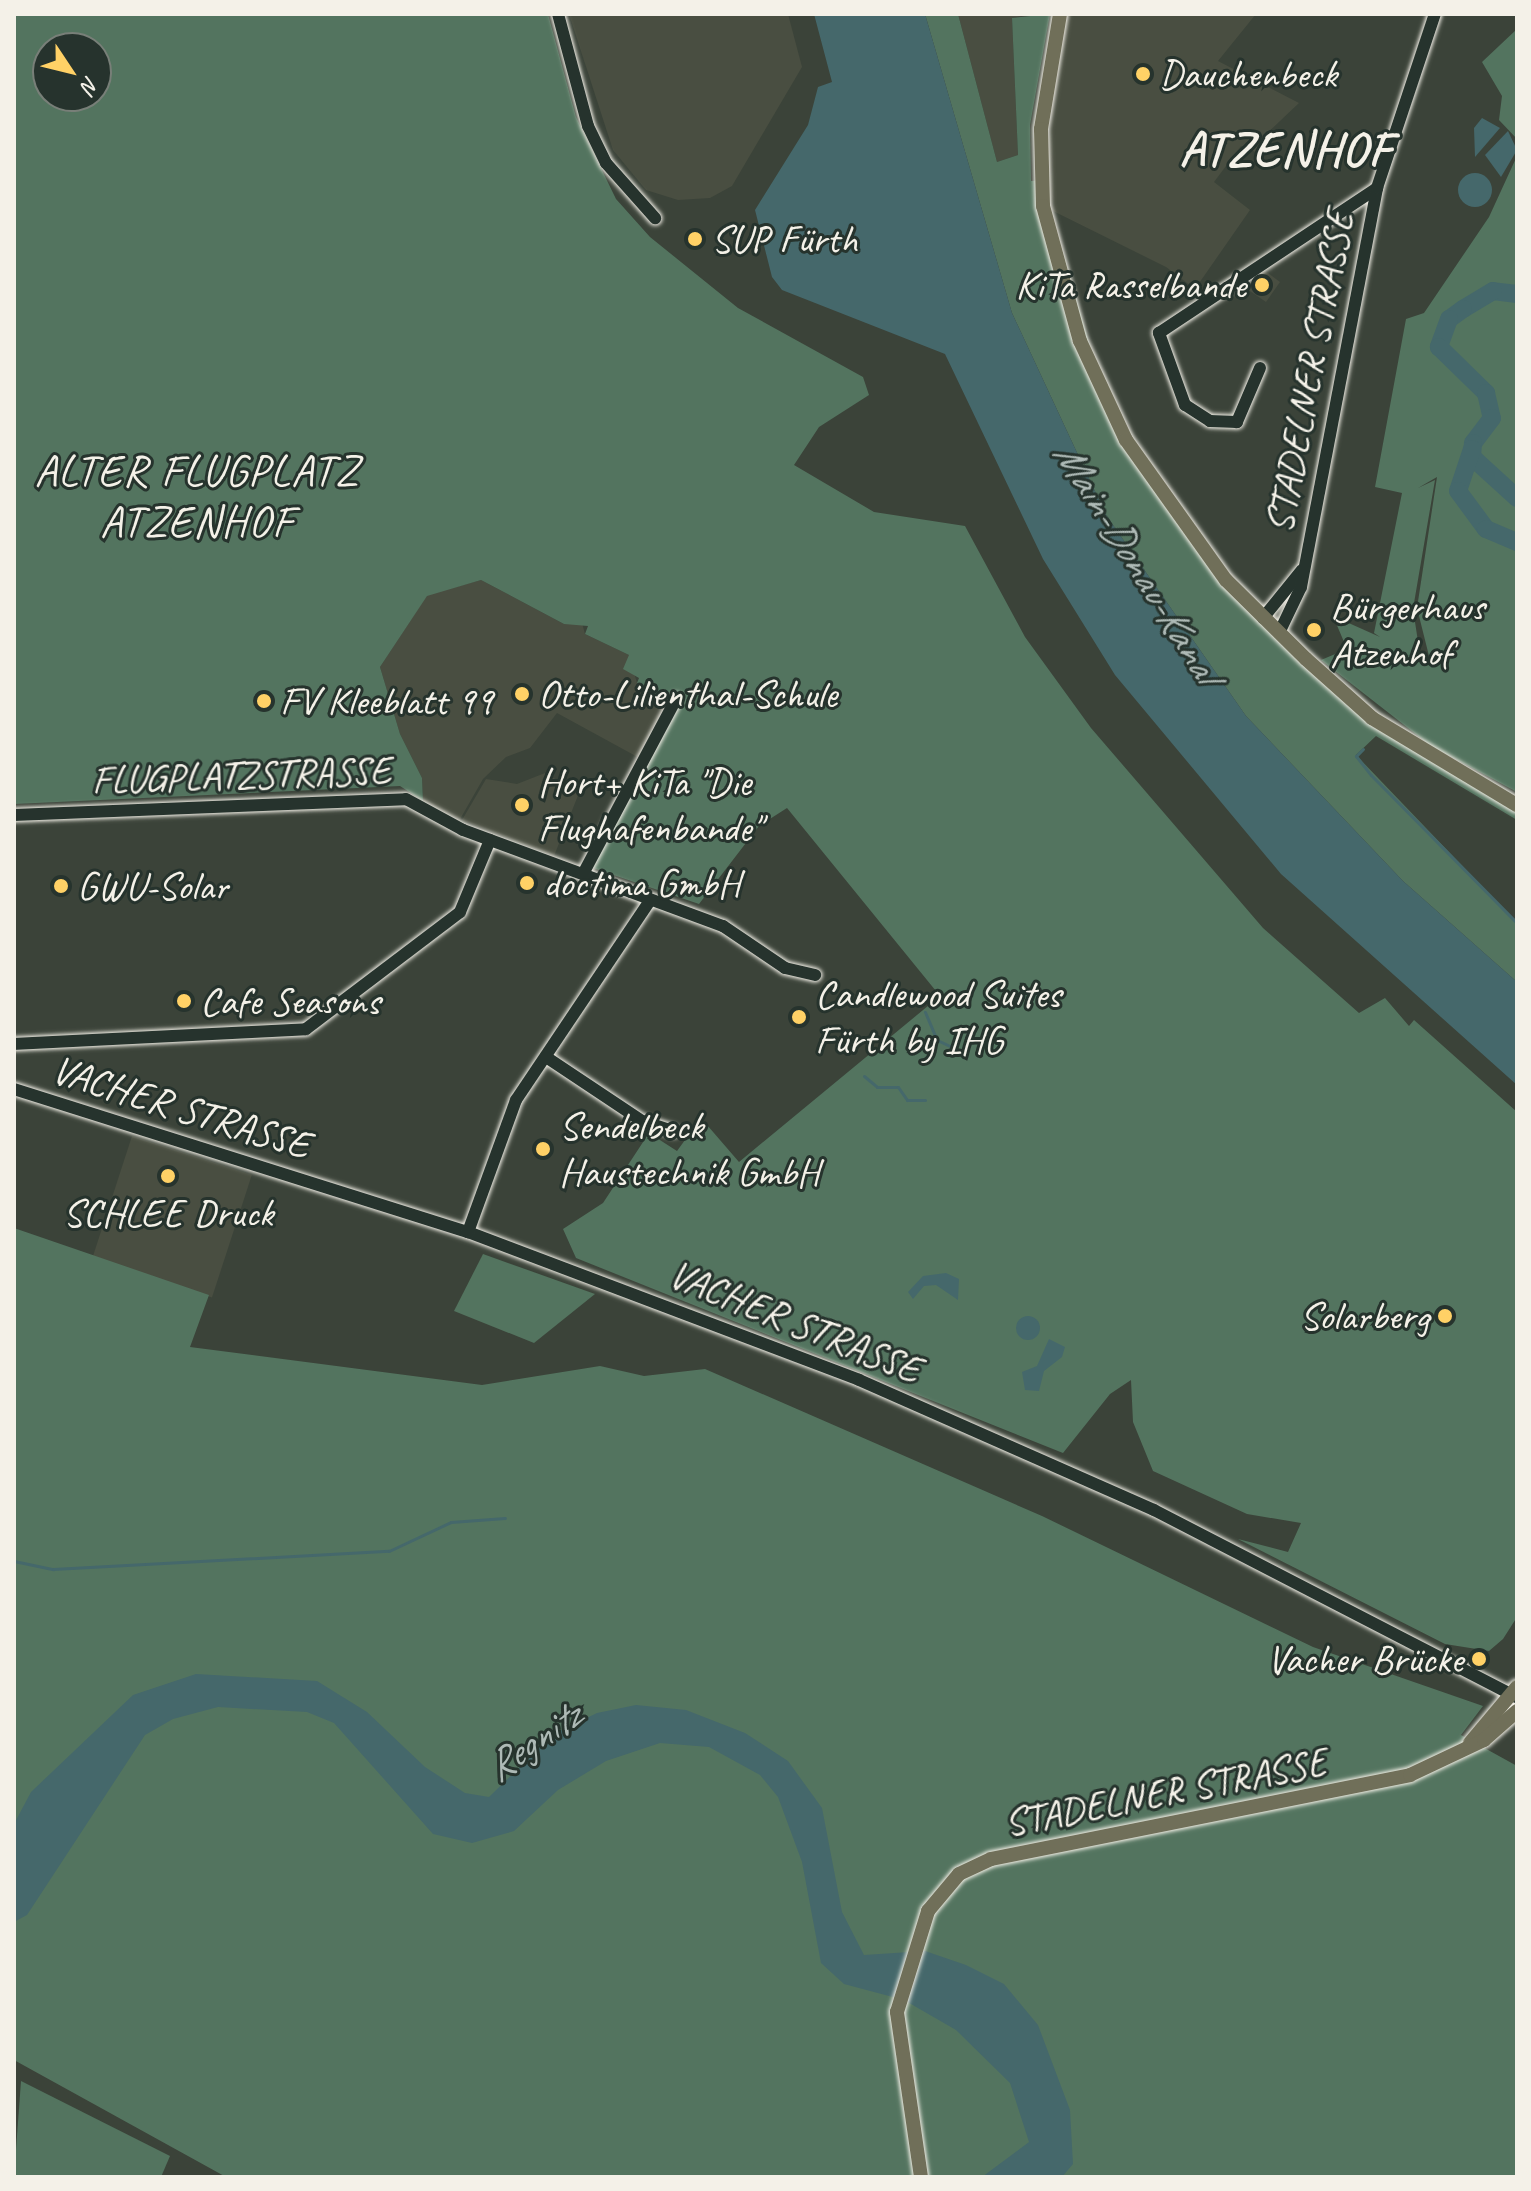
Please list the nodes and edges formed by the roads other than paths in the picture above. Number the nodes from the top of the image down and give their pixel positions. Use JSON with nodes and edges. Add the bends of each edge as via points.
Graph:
{"nodes":[{"id":1,"x":558,"y":14,"type":"edge"},
{"id":2,"x":1060,"y":14,"type":"edge"},
{"id":3,"x":1435,"y":14,"type":"edge"},
{"id":4,"x":1377,"y":188,"type":"junction"},
{"id":5,"x":655,"y":218,"type":"dead end"},
{"id":6,"x":1260,"y":368,"type":"dead end"},
{"id":7,"x":1304,"y":567,"type":"junction"},
{"id":8,"x":1263,"y":618,"type":"junction"},
{"id":9,"x":1279,"y":633,"type":"junction"},
{"id":10,"x":676,"y":699,"type":"dead end"},
{"id":11,"x":1517,"y":805,"type":"edge"},
{"id":12,"x":14,"y":815,"type":"edge"},
{"id":13,"x":490,"y":840,"type":"junction"},
{"id":14,"x":583,"y":874,"type":"junction"},
{"id":15,"x":649,"y":902,"type":"junction"},
{"id":16,"x":815,"y":975,"type":"dead end"},
{"id":17,"x":14,"y":1044,"type":"edge"},
{"id":18,"x":546,"y":1057,"type":"junction"},
{"id":19,"x":14,"y":1089,"type":"edge"},
{"id":20,"x":673,"y":1131,"type":"dead end"},
{"id":21,"x":468,"y":1232,"type":"junction"},
{"id":22,"x":1515,"y":1693,"type":"edge"},
{"id":23,"x":1517,"y":1711,"type":"edge"},
{"id":24,"x":1461,"y":1752,"type":"junction"},
{"id":25,"x":921,"y":2177,"type":"edge"}],
"edges":[{"from":1,"to":5,"type":"street","via":[[588,126],[606,163]]},
{"from":2,"to":8,"type":"main road","via":[[1045,84],[1041,155],[1043,206],[1067,301],[1126,440],[1181,524]]},
{"from":3,"to":4,"type":"street","name":"STADELNER STRASSE"},
{"from":4,"to":6,"type":"street","via":[[1159,333],[1185,405],[1210,421],[1237,422]]},
{"from":4,"to":7,"type":"street","name":"STADELNER STRASSE"},
{"from":7,"to":8,"type":"street","name":"STADELNER STRASSE"},
{"from":7,"to":9,"type":"street","name":"STADELNER STRASSE"},
{"from":8,"to":9,"type":"main road"},
{"from":9,"to":11,"type":"main road","via":[[1372,718]]},
{"from":10,"to":14,"type":"street"},
{"from":12,"to":13,"type":"street","name":"FLUGPLATZSTRASSE","via":[[406,799]]},
{"from":13,"to":14,"type":"street","name":"FLUGPLATZSTRASSE"},
{"from":13,"to":17,"type":"street","via":[[460,912],[306,1029]]},
{"from":14,"to":15,"type":"street","name":"FLUGPLATZSTRASSE"},
{"from":15,"to":16,"type":"street","name":"FLUGPLATZSTRASSE","via":[[723,926],[785,968]]},
{"from":15,"to":18,"type":"street"},
{"from":18,"to":20,"type":"street","via":[[642,1121]]},
{"from":18,"to":21,"type":"street","via":[[516,1100]]},
{"from":19,"to":21,"type":"street","name":"VACHER STRASSE"},
{"from":21,"to":22,"type":"street","name":"VACHER STRASSE","via":[[693,1313],[998,1440],[1154,1510]]},
{"from":22,"to":24,"type":"main road","name":"STADELNER STRASSE"},
{"from":23,"to":24,"type":"main road","name":"STADELNER STRASSE"},
{"from":24,"to":25,"type":"main road","name":"STADELNER STRASSE","via":[[1410,1775],[991,1859],[938,1893],[916,1940],[897,2012]]}]}
